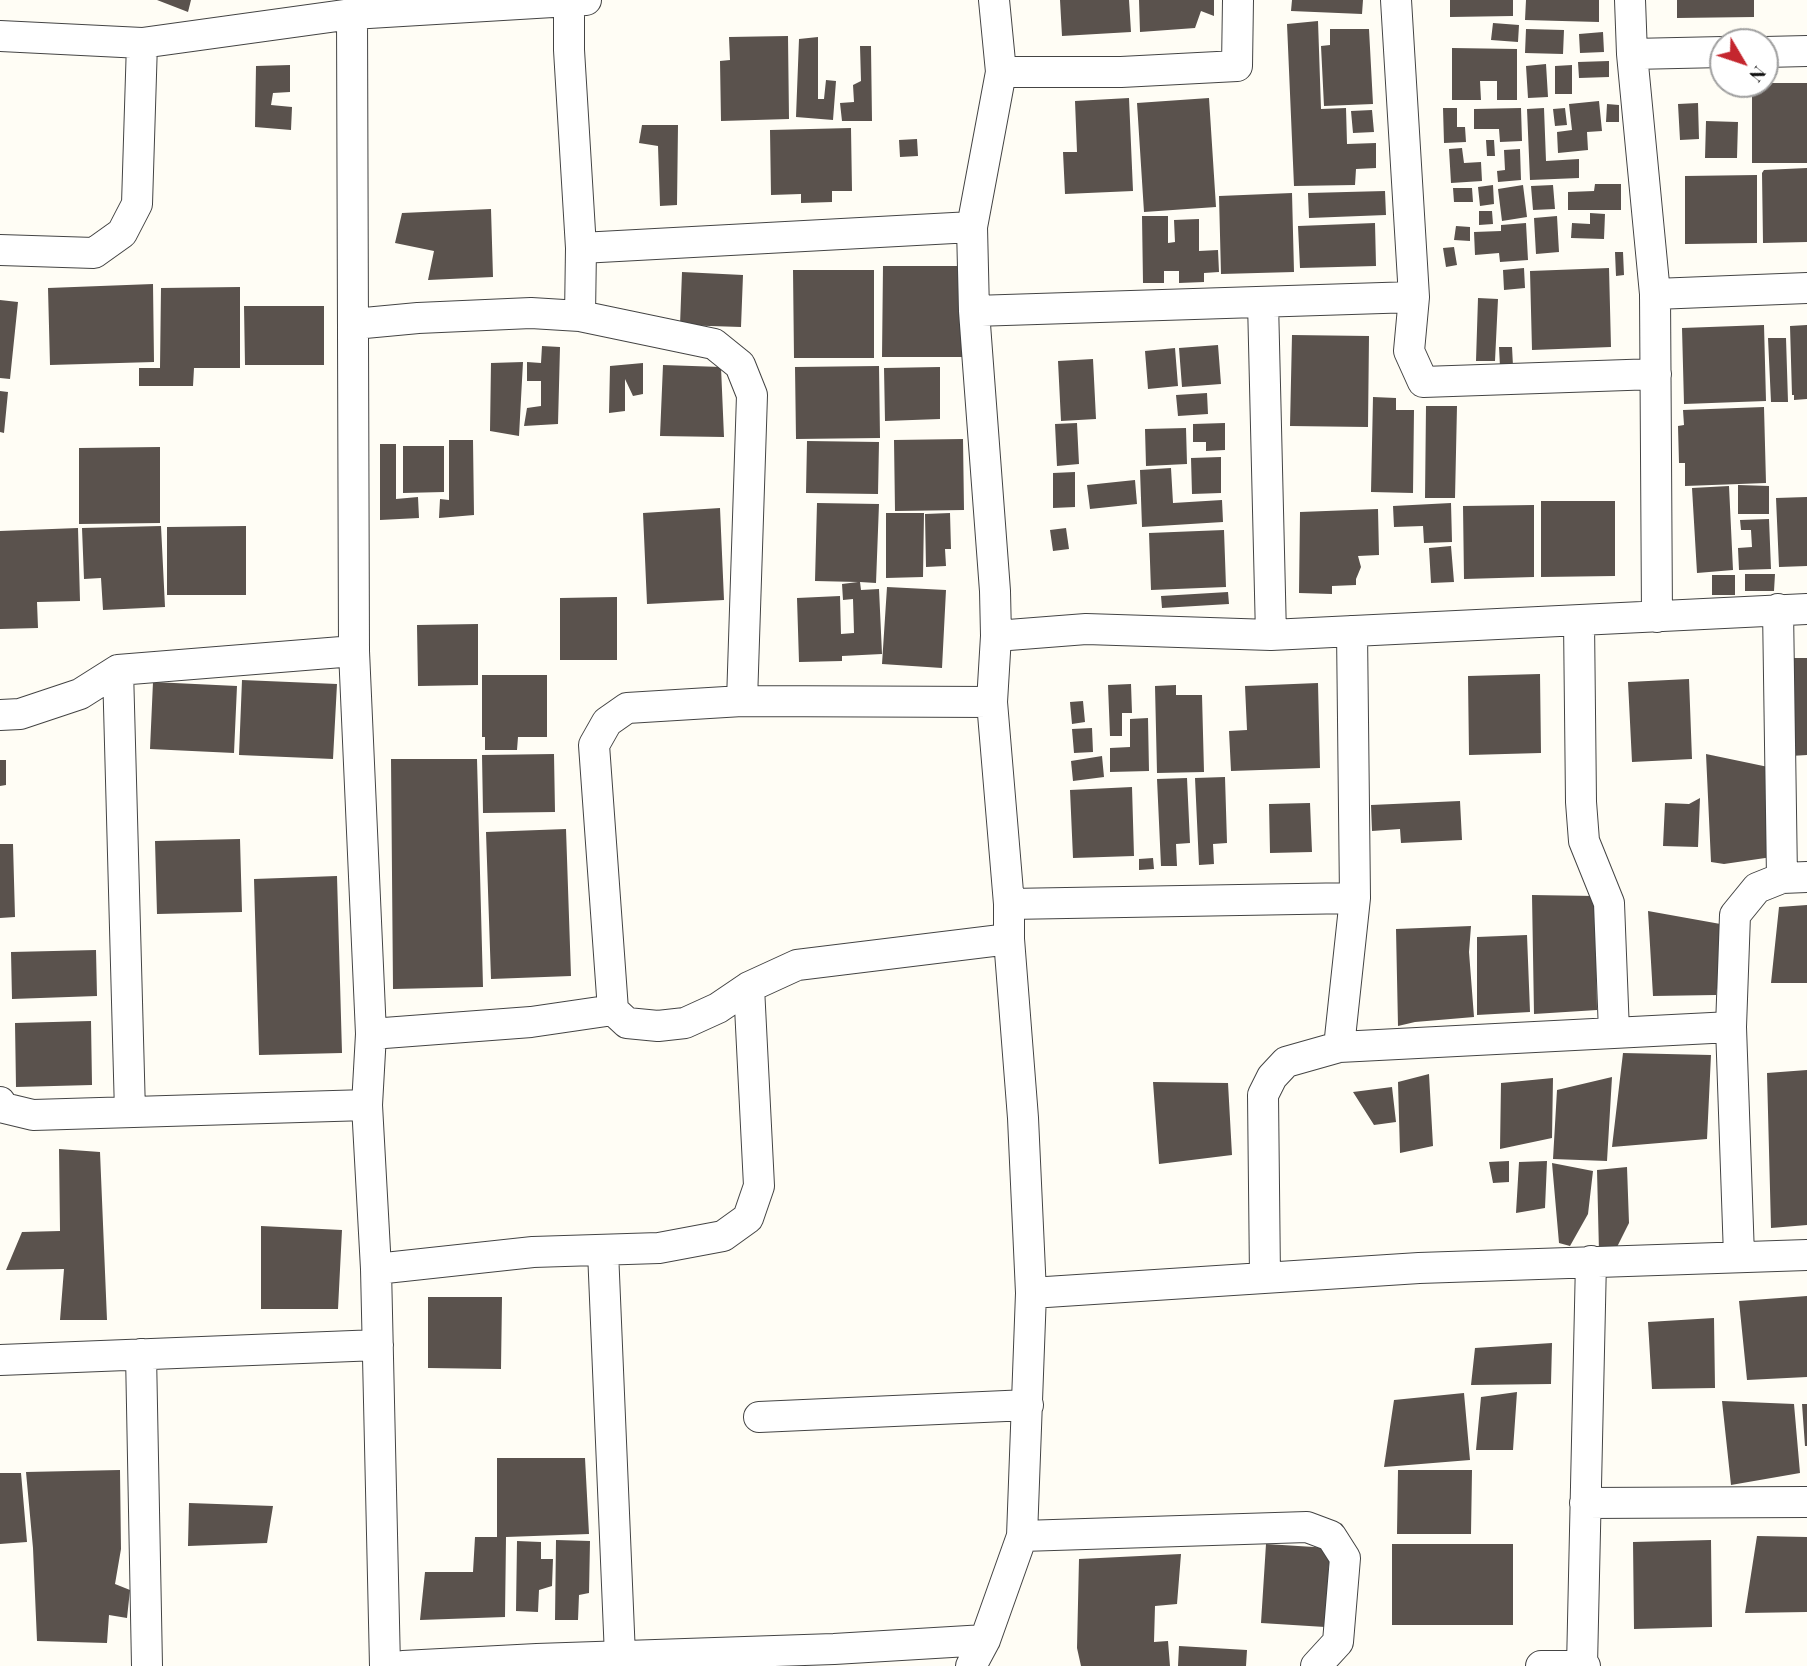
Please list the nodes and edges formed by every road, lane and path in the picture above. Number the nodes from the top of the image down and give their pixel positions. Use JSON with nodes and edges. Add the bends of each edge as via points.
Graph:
{"nodes":[{"id":1,"x":994,"y":0,"type":"edge"},
{"id":2,"x":1238,"y":0,"type":"edge"},
{"id":3,"x":1396,"y":0,"type":"edge"},
{"id":4,"x":1630,"y":0,"type":"edge"},
{"id":5,"x":578,"y":1,"type":"edge"},
{"id":6,"x":442,"y":4,"type":"edge"},
{"id":7,"x":352,"y":14,"type":"junction"},
{"id":8,"x":0,"y":36,"type":"edge"},
{"id":9,"x":142,"y":43,"type":"junction"},
{"id":10,"x":1807,"y":51,"type":"edge"},
{"id":11,"x":1709,"y":52,"type":"edge"},
{"id":12,"x":1779,"y":52,"type":"edge"},
{"id":13,"x":1632,"y":54,"type":"junction"},
{"id":14,"x":1001,"y":72,"type":"junction"},
{"id":15,"x":972,"y":227,"type":"junction"},
{"id":16,"x":581,"y":248,"type":"junction"},
{"id":17,"x":0,"y":250,"type":"edge"},
{"id":18,"x":1807,"y":288,"type":"edge"},
{"id":19,"x":1656,"y":294,"type":"junction"},
{"id":20,"x":1414,"y":297,"type":"junction"},
{"id":21,"x":1264,"y":302,"type":"junction"},
{"id":22,"x":974,"y":311,"type":"junction"},
{"id":23,"x":580,"y":316,"type":"junction"},
{"id":24,"x":354,"y":324,"type":"junction"},
{"id":25,"x":1656,"y":374,"type":"junction"},
{"id":26,"x":1793,"y":609,"type":"edge"},
{"id":27,"x":1657,"y":617,"type":"junction"},
{"id":28,"x":1579,"y":621,"type":"junction"},
{"id":29,"x":1352,"y":631,"type":"junction"},
{"id":30,"x":1271,"y":635,"type":"junction"},
{"id":31,"x":996,"y":636,"type":"junction"},
{"id":32,"x":354,"y":651,"type":"junction"},
{"id":33,"x":118,"y":670,"type":"junction"},
{"id":34,"x":742,"y":701,"type":"junction"},
{"id":35,"x":992,"y":702,"type":"junction"},
{"id":36,"x":0,"y":715,"type":"edge"},
{"id":37,"x":1794,"y":878,"type":"edge"},
{"id":38,"x":1355,"y":898,"type":"junction"},
{"id":39,"x":1009,"y":904,"type":"junction"},
{"id":40,"x":1009,"y":939,"type":"junction"},
{"id":41,"x":749,"y":987,"type":"junction"},
{"id":42,"x":612,"y":1010,"type":"junction"},
{"id":43,"x":1731,"y":1027,"type":"junction"},
{"id":44,"x":1614,"y":1032,"type":"junction"},
{"id":45,"x":371,"y":1034,"type":"junction"},
{"id":46,"x":1339,"y":1047,"type":"junction"},
{"id":47,"x":0,"y":1102,"type":"edge"},
{"id":48,"x":366,"y":1105,"type":"junction"},
{"id":49,"x":130,"y":1112,"type":"junction"},
{"id":50,"x":603,"y":1251,"type":"junction"},
{"id":51,"x":1807,"y":1255,"type":"edge"},
{"id":52,"x":1739,"y":1256,"type":"junction"},
{"id":53,"x":1591,"y":1261,"type":"junction"},
{"id":54,"x":376,"y":1269,"type":"junction"},
{"id":55,"x":1265,"y":1278,"type":"junction"},
{"id":56,"x":1031,"y":1293,"type":"junction"},
{"id":57,"x":378,"y":1345,"type":"junction"},
{"id":58,"x":141,"y":1354,"type":"junction"},
{"id":59,"x":0,"y":1360,"type":"edge"},
{"id":60,"x":1028,"y":1405,"type":"junction"},
{"id":61,"x":759,"y":1417,"type":"dead end"},
{"id":62,"x":1807,"y":1502,"type":"edge"},
{"id":63,"x":1586,"y":1503,"type":"junction"},
{"id":64,"x":1022,"y":1536,"type":"junction"},
{"id":65,"x":985,"y":1640,"type":"junction"},
{"id":66,"x":620,"y":1656,"type":"junction"},
{"id":67,"x":147,"y":1666,"type":"edge"},
{"id":68,"x":385,"y":1666,"type":"edge"},
{"id":69,"x":402,"y":1666,"type":"edge"},
{"id":70,"x":971,"y":1666,"type":"edge"},
{"id":71,"x":1316,"y":1666,"type":"edge"},
{"id":72,"x":1541,"y":1666,"type":"edge"},
{"id":73,"x":1583,"y":1666,"type":"edge"}],
"edges":[{"from":1,"to":14,"type":"street"},
{"from":2,"to":14,"type":"street","via":[[1237,66]]},
{"from":3,"to":20,"type":"street"},
{"from":4,"to":13,"type":"street"},
{"from":5,"to":6,"type":"street"},
{"from":5,"to":16,"type":"street","via":[[569,50]]},
{"from":6,"to":7,"type":"street"},
{"from":7,"to":9,"type":"street"},
{"from":7,"to":24,"type":"street"},
{"from":8,"to":9,"type":"street"},
{"from":9,"to":17,"type":"street","via":[[137,204],[122,233],[94,253]]},
{"from":10,"to":12,"type":"street"},
{"from":11,"to":13,"type":"street"},
{"from":13,"to":19,"type":"street"},
{"from":14,"to":15,"type":"street"},
{"from":15,"to":16,"type":"street"},
{"from":15,"to":22,"type":"street"},
{"from":16,"to":23,"type":"street"},
{"from":18,"to":19,"type":"street"},
{"from":19,"to":25,"type":"street"},
{"from":20,"to":21,"type":"street"},
{"from":20,"to":25,"type":"street","via":[[1409,351],[1423,382]]},
{"from":21,"to":22,"type":"street"},
{"from":21,"to":30,"type":"street"},
{"from":22,"to":31,"type":"street"},
{"from":23,"to":24,"type":"street","via":[[531,313]]},
{"from":23,"to":34,"type":"street","via":[[713,344],[740,365],[752,395]]},
{"from":24,"to":32,"type":"street"},
{"from":25,"to":27,"type":"street"},
{"from":26,"to":27,"type":"street"},
{"from":26,"to":37,"type":"street"},
{"from":27,"to":28,"type":"street"},
{"from":28,"to":29,"type":"street"},
{"from":28,"to":44,"type":"street","via":[[1584,841],[1609,903]]},
{"from":29,"to":30,"type":"street"},
{"from":29,"to":38,"type":"street"},
{"from":30,"to":31,"type":"street","via":[[1086,629]]},
{"from":31,"to":35,"type":"street"},
{"from":32,"to":33,"type":"street"},
{"from":32,"to":45,"type":"street"},
{"from":33,"to":36,"type":"street","via":[[80,694],[20,714]]},
{"from":33,"to":49,"type":"street"},
{"from":34,"to":35,"type":"street"},
{"from":34,"to":42,"type":"street","via":[[627,708],[607,722],[594,745]]},
{"from":35,"to":39,"type":"street"},
{"from":37,"to":43,"type":"street","via":[[1757,888],[1735,915]]},
{"from":38,"to":39,"type":"street"},
{"from":38,"to":46,"type":"street"},
{"from":39,"to":40,"type":"street"},
{"from":40,"to":41,"type":"street","via":[[797,965]]},
{"from":40,"to":56,"type":"street"},
{"from":41,"to":42,"type":"street","via":[[685,1023],[658,1027],[627,1023]]},
{"from":41,"to":50,"type":"street","via":[[759,1186],[748,1218],[723,1236],[659,1248]]},
{"from":42,"to":45,"type":"street","via":[[531,1022]]},
{"from":43,"to":44,"type":"street"},
{"from":43,"to":52,"type":"street"},
{"from":44,"to":46,"type":"street"},
{"from":45,"to":48,"type":"street"},
{"from":46,"to":55,"type":"street","via":[[1286,1062],[1263,1095]]},
{"from":47,"to":49,"type":"street","via":[[4,1108],[33,1115]]},
{"from":48,"to":49,"type":"street"},
{"from":48,"to":54,"type":"street"},
{"from":50,"to":54,"type":"street","via":[[533,1252]]},
{"from":50,"to":66,"type":"street"},
{"from":51,"to":52,"type":"street"},
{"from":52,"to":53,"type":"street"},
{"from":53,"to":55,"type":"street"},
{"from":53,"to":63,"type":"street"},
{"from":54,"to":57,"type":"street"},
{"from":55,"to":56,"type":"street"},
{"from":56,"to":60,"type":"street"},
{"from":57,"to":58,"type":"street"},
{"from":57,"to":68,"type":"street"},
{"from":58,"to":59,"type":"street"},
{"from":58,"to":67,"type":"street"},
{"from":60,"to":61,"type":"street"},
{"from":60,"to":64,"type":"street"},
{"from":62,"to":63,"type":"street"},
{"from":63,"to":73,"type":"street"},
{"from":64,"to":65,"type":"street"},
{"from":64,"to":71,"type":"street","via":[[1307,1527],[1331,1536],[1345,1559],[1338,1642]]},
{"from":65,"to":66,"type":"street"},
{"from":65,"to":70,"type":"street"},
{"from":66,"to":69,"type":"street"},
{"from":72,"to":73,"type":"street"}]}
